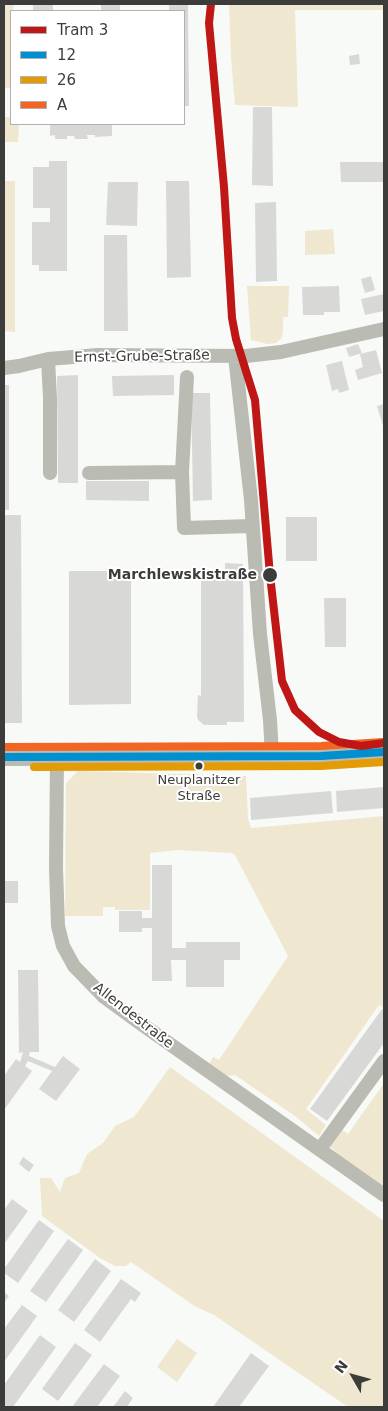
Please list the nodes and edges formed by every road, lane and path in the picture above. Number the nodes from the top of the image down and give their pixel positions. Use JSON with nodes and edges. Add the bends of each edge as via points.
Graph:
{"nodes":[{"id":1,"x":384,"y":329,"type":"edge"},
{"id":2,"x":235,"y":356,"type":"junction"},
{"id":3,"x":48,"y":359,"type":"junction"},
{"id":4,"x":4,"y":368,"type":"edge"},
{"id":5,"x":187,"y":378,"type":"dead end"},
{"id":6,"x":182,"y":472,"type":"junction"},
{"id":7,"x":50,"y":473,"type":"dead end"},
{"id":8,"x":89,"y":473,"type":"dead end"},
{"id":9,"x":252,"y":526,"type":"junction"},
{"id":10,"x":384,"y":752,"type":"edge"},
{"id":11,"x":272,"y":756,"type":"junction"},
{"id":12,"x":4,"y":757,"type":"edge"},
{"id":13,"x":57,"y":757,"type":"junction"},
{"id":14,"x":384,"y":1061,"type":"edge"},
{"id":15,"x":320,"y":1149,"type":"junction"},
{"id":16,"x":384,"y":1195,"type":"edge"}],
"edges":[{"from":1,"to":2,"type":"street","via":[[281,352]]},
{"from":2,"to":3,"type":"street","name":"Ernst-Grube-Straße","via":[[98,355]]},
{"from":2,"to":9,"type":"street"},
{"from":3,"to":4,"type":"street","name":"Ernst-Grube-Straße"},
{"from":3,"to":7,"type":"street"},
{"from":5,"to":6,"type":"street"},
{"from":6,"to":8,"type":"street"},
{"from":6,"to":9,"type":"street","via":[[184,528]]},
{"from":9,"to":11,"type":"street"},
{"from":10,"to":11,"type":"street"},
{"from":11,"to":13,"type":"street"},
{"from":12,"to":13,"type":"street"},
{"from":13,"to":15,"type":"street","name":"Allendestraße","via":[[58,926],[63,946],[74,966],[103,996]]},
{"from":14,"to":15,"type":"street"},
{"from":15,"to":16,"type":"street","name":"Allendestraße"}]}
